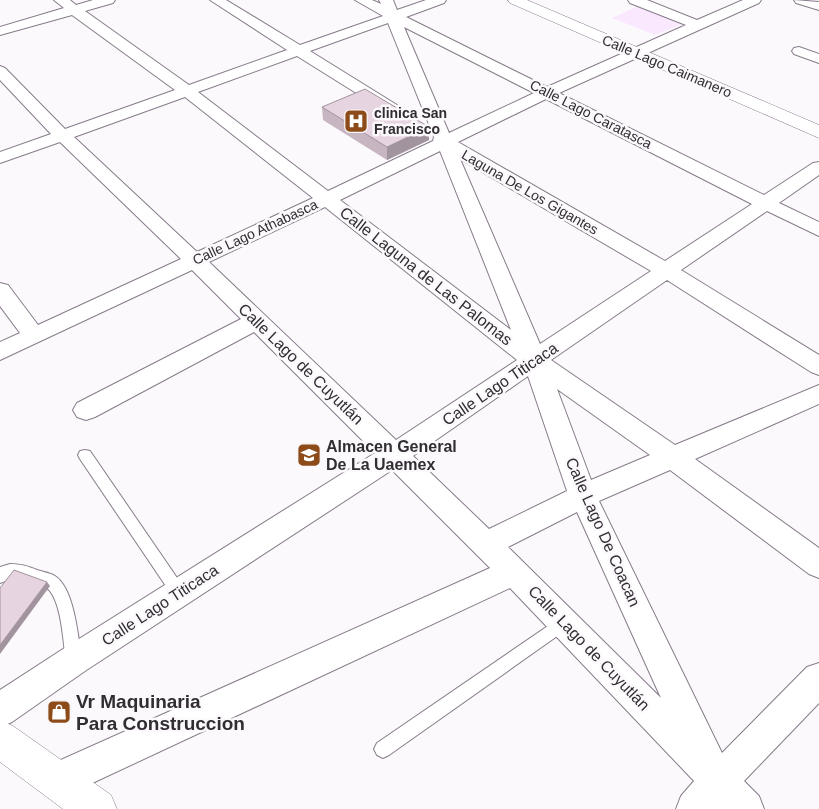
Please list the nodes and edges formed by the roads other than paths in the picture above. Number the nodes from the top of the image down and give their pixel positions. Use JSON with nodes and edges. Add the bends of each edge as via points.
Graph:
{"nodes":[{"id":1,"x":108,"y":0,"type":"edge"},
{"id":2,"x":217,"y":0,"type":"edge"},
{"id":3,"x":362,"y":0,"type":"edge"},
{"id":4,"x":439,"y":0,"type":"edge"},
{"id":5,"x":515,"y":0,"type":"edge"},
{"id":6,"x":635,"y":0,"type":"edge"},
{"id":7,"x":754,"y":0,"type":"edge"},
{"id":8,"x":801,"y":0,"type":"edge"},
{"id":9,"x":68,"y":5,"type":"edge"},
{"id":10,"x":819,"y":6,"type":"edge"},
{"id":11,"x":390,"y":8,"type":"edge"},
{"id":12,"x":698,"y":25,"type":"junction"},
{"id":13,"x":0,"y":31,"type":"edge"},
{"id":14,"x":299,"y":51,"type":"junction"},
{"id":15,"x":798,"y":51,"type":"dead end"},
{"id":16,"x":636,"y":53,"type":"junction"},
{"id":17,"x":819,"y":59,"type":"edge"},
{"id":18,"x":0,"y":71,"type":"edge"},
{"id":19,"x":187,"y":91,"type":"junction"},
{"id":20,"x":548,"y":92,"type":"junction"},
{"id":21,"x":404,"y":117,"type":"edge"},
{"id":22,"x":420,"y":127,"type":"edge"},
{"id":23,"x":819,"y":132,"type":"edge"},
{"id":24,"x":63,"y":136,"type":"junction"},
{"id":25,"x":445,"y":142,"type":"junction"},
{"id":26,"x":0,"y":158,"type":"edge"},
{"id":27,"x":819,"y":167,"type":"edge"},
{"id":28,"x":327,"y":199,"type":"junction"},
{"id":29,"x":766,"y":203,"type":"junction"},
{"id":30,"x":819,"y":230,"type":"edge"},
{"id":31,"x":194,"y":260,"type":"junction"},
{"id":32,"x":667,"y":272,"type":"junction"},
{"id":33,"x":0,"y":290,"type":"edge"},
{"id":34,"x":255,"y":321,"type":"junction"},
{"id":35,"x":34,"y":336,"type":"junction"},
{"id":36,"x":0,"y":352,"type":"edge"},
{"id":37,"x":535,"y":361,"type":"junction"},
{"id":38,"x":819,"y":366,"type":"edge"},
{"id":39,"x":819,"y":394,"type":"edge"},
{"id":40,"x":86,"y":410,"type":"dead end"},
{"id":41,"x":85,"y":455,"type":"dead end"},
{"id":42,"x":394,"y":455,"type":"junction"},
{"id":43,"x":672,"y":457,"type":"junction"},
{"id":44,"x":583,"y":496,"type":"junction"},
{"id":45,"x":486,"y":544,"type":"junction"},
{"id":46,"x":819,"y":565,"type":"edge"},
{"id":47,"x":514,"y":572,"type":"junction"},
{"id":48,"x":0,"y":576,"type":"edge"},
{"id":49,"x":179,"y":593,"type":"junction"},
{"id":50,"x":564,"y":622,"type":"junction"},
{"id":51,"x":74,"y":660,"type":"junction"},
{"id":52,"x":819,"y":679,"type":"edge"},
{"id":53,"x":1,"y":715,"type":"edge"},
{"id":54,"x":382,"y":749,"type":"dead end"},
{"id":55,"x":58,"y":780,"type":"junction"},
{"id":56,"x":723,"y":795,"type":"edge"},
{"id":57,"x":96,"y":809,"type":"edge"},
{"id":58,"x":694,"y":809,"type":"edge"},
{"id":59,"x":746,"y":809,"type":"edge"}],
"edges":[{"from":1,"to":9,"type":"street"},
{"from":2,"to":14,"type":"street"},
{"from":3,"to":11,"type":"street","name":"Calle Lago Caratasca"},
{"from":4,"to":11,"type":"street"},
{"from":5,"to":16,"type":"street","name":"Calle Lago Caimanero"},
{"from":6,"to":12,"type":"street"},
{"from":7,"to":12,"type":"street","name":"Calle Lago Athabasca"},
{"from":8,"to":10,"type":"street"},
{"from":9,"to":13,"type":"street"},
{"from":9,"to":19,"type":"street","name":"Calle Laguna de Las Palomas"},
{"from":11,"to":14,"type":"street"},
{"from":11,"to":20,"type":"street","name":"Calle Lago Caratasca"},
{"from":11,"to":25,"type":"street","name":"Calle Lago De Coacan"},
{"from":12,"to":16,"type":"street","name":"Calle Lago Athabasca"},
{"from":14,"to":19,"type":"street"},
{"from":14,"to":21,"type":"street"},
{"from":15,"to":17,"type":"street"},
{"from":16,"to":20,"type":"street","name":"Calle Lago Athabasca"},
{"from":16,"to":23,"type":"street","name":"Calle Lago Caimanero"},
{"from":18,"to":24,"type":"street","name":"Calle Lago de Cuyutlán"},
{"from":19,"to":24,"type":"street"},
{"from":19,"to":28,"type":"street","name":"Calle Laguna de Las Palomas"},
{"from":20,"to":25,"type":"street","name":"Calle Lago Athabasca"},
{"from":20,"to":29,"type":"street","name":"Calle Lago Caratasca"},
{"from":22,"to":25,"type":"street","name":"Laguna De Los Gigantes"},
{"from":24,"to":26,"type":"street"},
{"from":24,"to":31,"type":"street","name":"Calle Lago de Cuyutlán"},
{"from":25,"to":28,"type":"street","name":"Calle Lago Athabasca"},
{"from":25,"to":32,"type":"street","name":"Laguna De Los Gigantes"},
{"from":25,"to":37,"type":"street","name":"Calle Lago De Coacan"},
{"from":27,"to":29,"type":"street","name":"Calle Lago Titicaca"},
{"from":28,"to":31,"type":"street","name":"Calle Lago Athabasca"},
{"from":28,"to":37,"type":"street","name":"Calle Laguna de Las Palomas"},
{"from":29,"to":30,"type":"street","name":"Calle Lago Caratasca"},
{"from":29,"to":32,"type":"street","name":"Calle Lago Titicaca"},
{"from":31,"to":34,"type":"street","name":"Calle Lago de Cuyutlán"},
{"from":31,"to":35,"type":"street","name":"Calle Lago Athabasca"},
{"from":32,"to":37,"type":"street","name":"Calle Lago Titicaca"},
{"from":32,"to":38,"type":"street","name":"Laguna De Los Gigantes"},
{"from":33,"to":35,"type":"street"},
{"from":34,"to":40,"type":"street"},
{"from":34,"to":42,"type":"street","name":"Calle Lago de Cuyutlán"},
{"from":35,"to":36,"type":"street","name":"Calle Lago Athabasca"},
{"from":37,"to":42,"type":"street","name":"Calle Lago Titicaca"},
{"from":37,"to":43,"type":"street","name":"Calle Laguna de Las Palomas"},
{"from":37,"to":44,"type":"street","name":"Calle Lago De Coacan"},
{"from":39,"to":43,"type":"street"},
{"from":41,"to":49,"type":"lane"},
{"from":42,"to":45,"type":"street","name":"Calle Lago de Cuyutlán"},
{"from":42,"to":49,"type":"street","name":"Calle Lago Titicaca"},
{"from":43,"to":44,"type":"street"},
{"from":43,"to":46,"type":"street","name":"Calle Laguna de Las Palomas"},
{"from":44,"to":45,"type":"street"},
{"from":44,"to":56,"type":"street","name":"Calle Lago De Coacan"},
{"from":45,"to":47,"type":"street","name":"Calle Lago de Cuyutlán"},
{"from":47,"to":50,"type":"street","name":"Calle Lago de Cuyutlán"},
{"from":47,"to":55,"type":"street"},
{"from":48,"to":51,"type":"lane","via":[[11,570],[56,584],[62,596]]},
{"from":49,"to":51,"type":"street","name":"Calle Lago Titicaca"},
{"from":50,"to":54,"type":"lane"},
{"from":50,"to":56,"type":"street","name":"Calle Lago de Cuyutlán"},
{"from":51,"to":53,"type":"street","name":"Calle Lago Titicaca"},
{"from":52,"to":56,"type":"street"},
{"from":53,"to":55,"type":"street"},
{"from":55,"to":57,"type":"street"},
{"from":56,"to":58,"type":"street"},
{"from":56,"to":59,"type":"street","name":"Calle Lago de Cuyutlán"}]}
